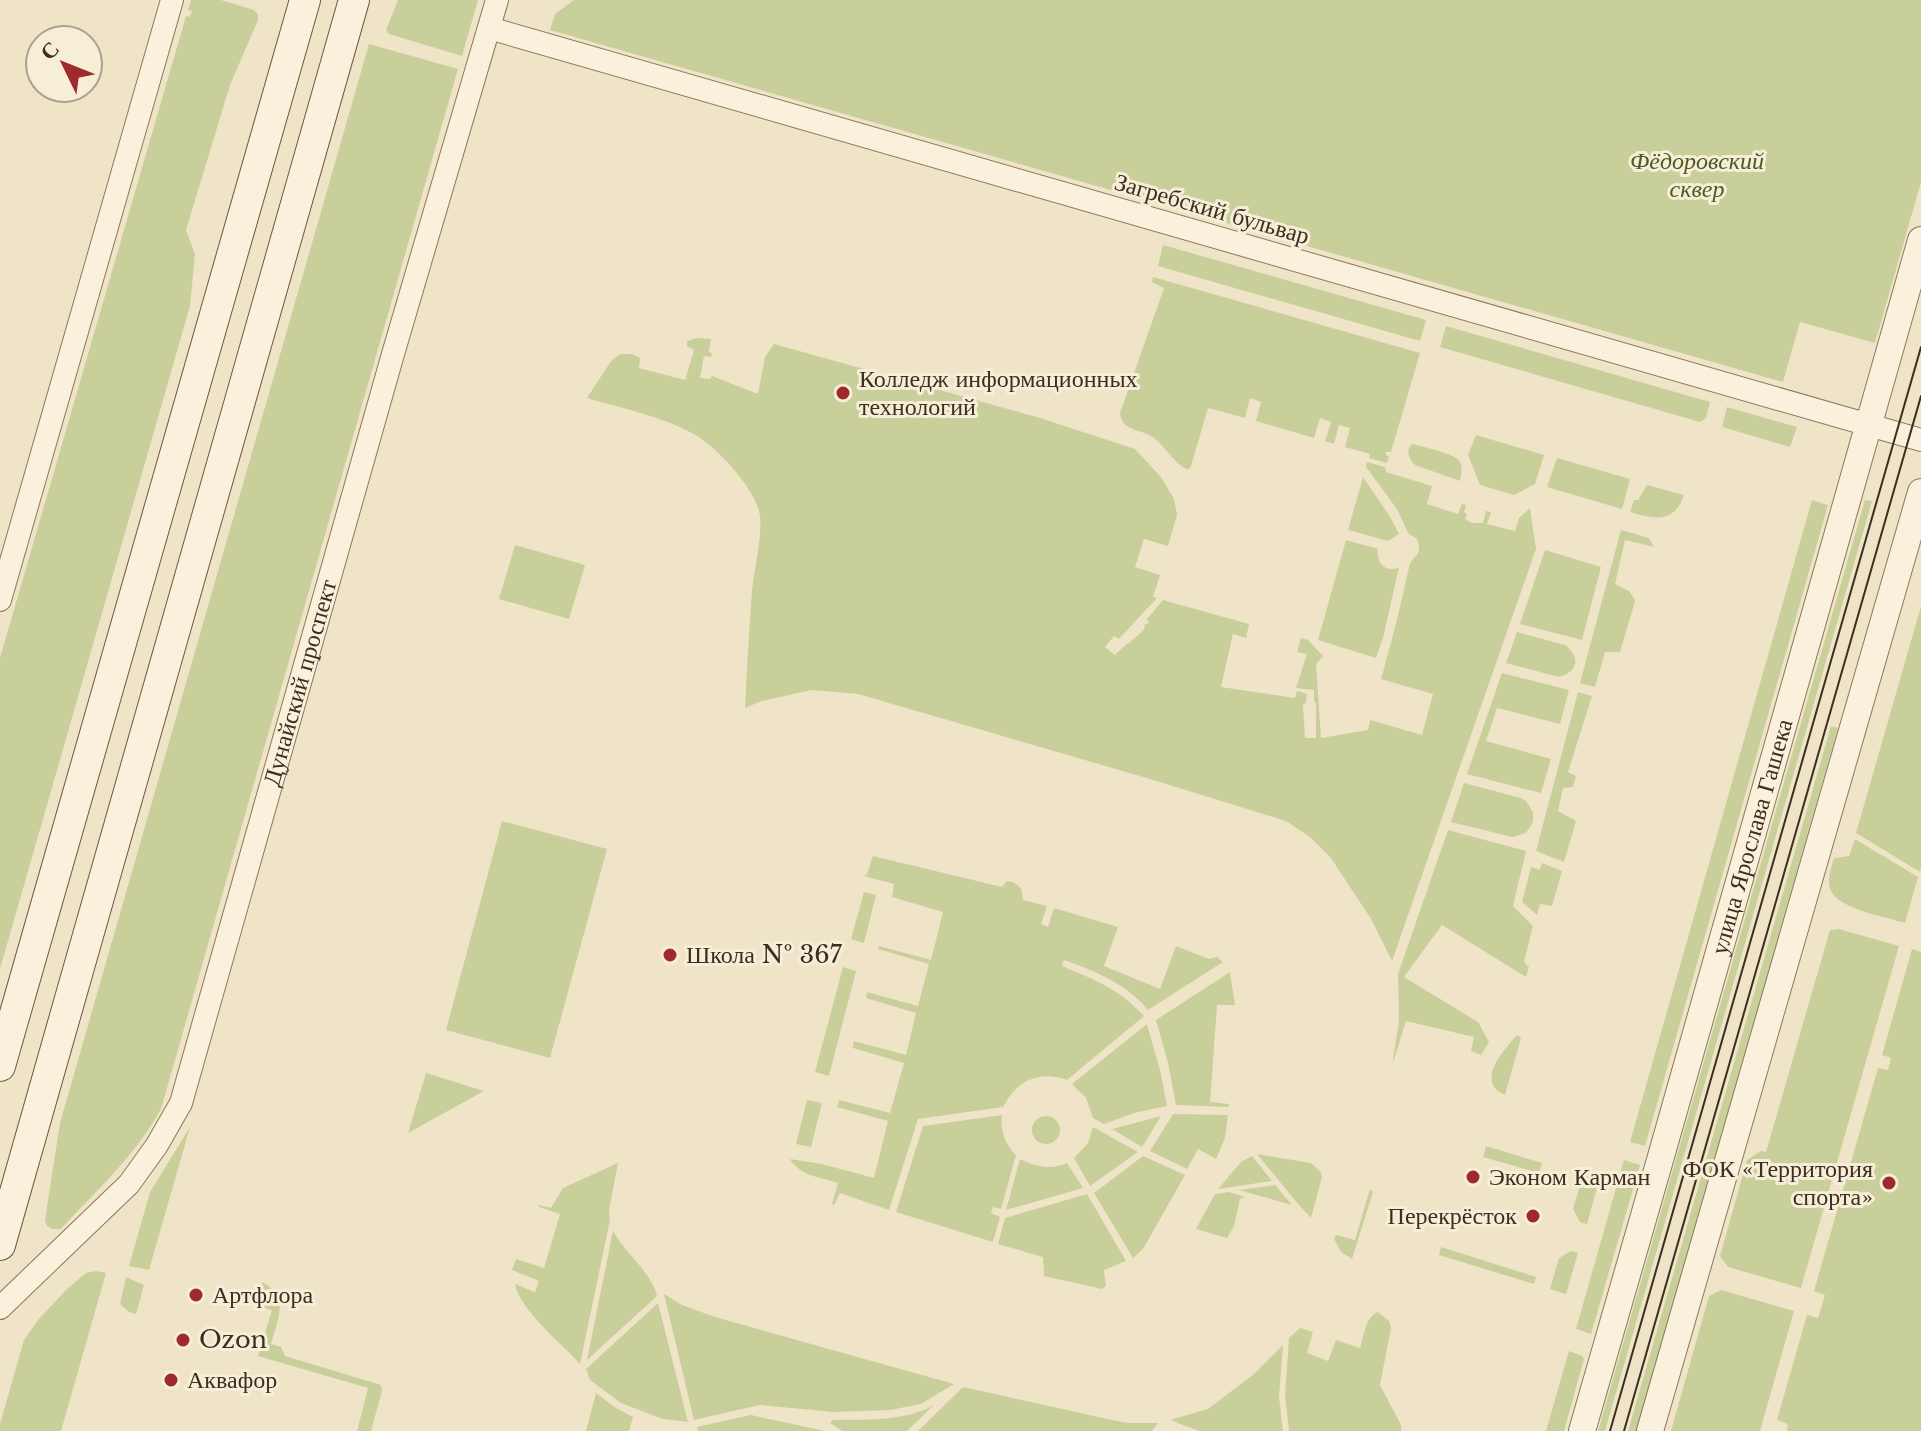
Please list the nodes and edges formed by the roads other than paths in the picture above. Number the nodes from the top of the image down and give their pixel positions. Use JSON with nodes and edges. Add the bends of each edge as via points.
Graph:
{"nodes":[{"id":1,"x":172,"y":0,"type":"edge"},
{"id":2,"x":305,"y":0,"type":"edge"},
{"id":3,"x":354,"y":0,"type":"edge"},
{"id":4,"x":497,"y":0,"type":"edge"},
{"id":5,"x":489,"y":28,"type":"junction"},
{"id":6,"x":1921,"y":240,"type":"edge"},
{"id":7,"x":1868,"y":425,"type":"junction"},
{"id":8,"x":1921,"y":440,"type":"edge"},
{"id":9,"x":1921,"y":492,"type":"edge"},
{"id":10,"x":0,"y":600,"type":"edge"},
{"id":11,"x":0,"y":1066,"type":"edge"},
{"id":12,"x":0,"y":1245,"type":"edge"},
{"id":13,"x":0,"y":1308,"type":"edge"},
{"id":14,"x":1582,"y":1431,"type":"edge"},
{"id":15,"x":1650,"y":1431,"type":"edge"}],
"edges":[{"from":1,"to":10,"type":"street"},
{"from":2,"to":11,"type":"main road"},
{"from":3,"to":12,"type":"main road"},
{"from":4,"to":5,"type":"street","name":"Дунайский проспект"},
{"from":5,"to":7,"type":"street","name":"Загребский бульвар"},
{"from":5,"to":13,"type":"street","name":"Дунайский проспект","via":[[181,1103],[129,1184]]},
{"from":6,"to":7,"type":"street","name":"улица Ярослава Гашека"},
{"from":7,"to":8,"type":"street","name":"Загребский бульвар"},
{"from":7,"to":14,"type":"street","name":"улица Ярослава Гашека"},
{"from":9,"to":15,"type":"street"}]}
